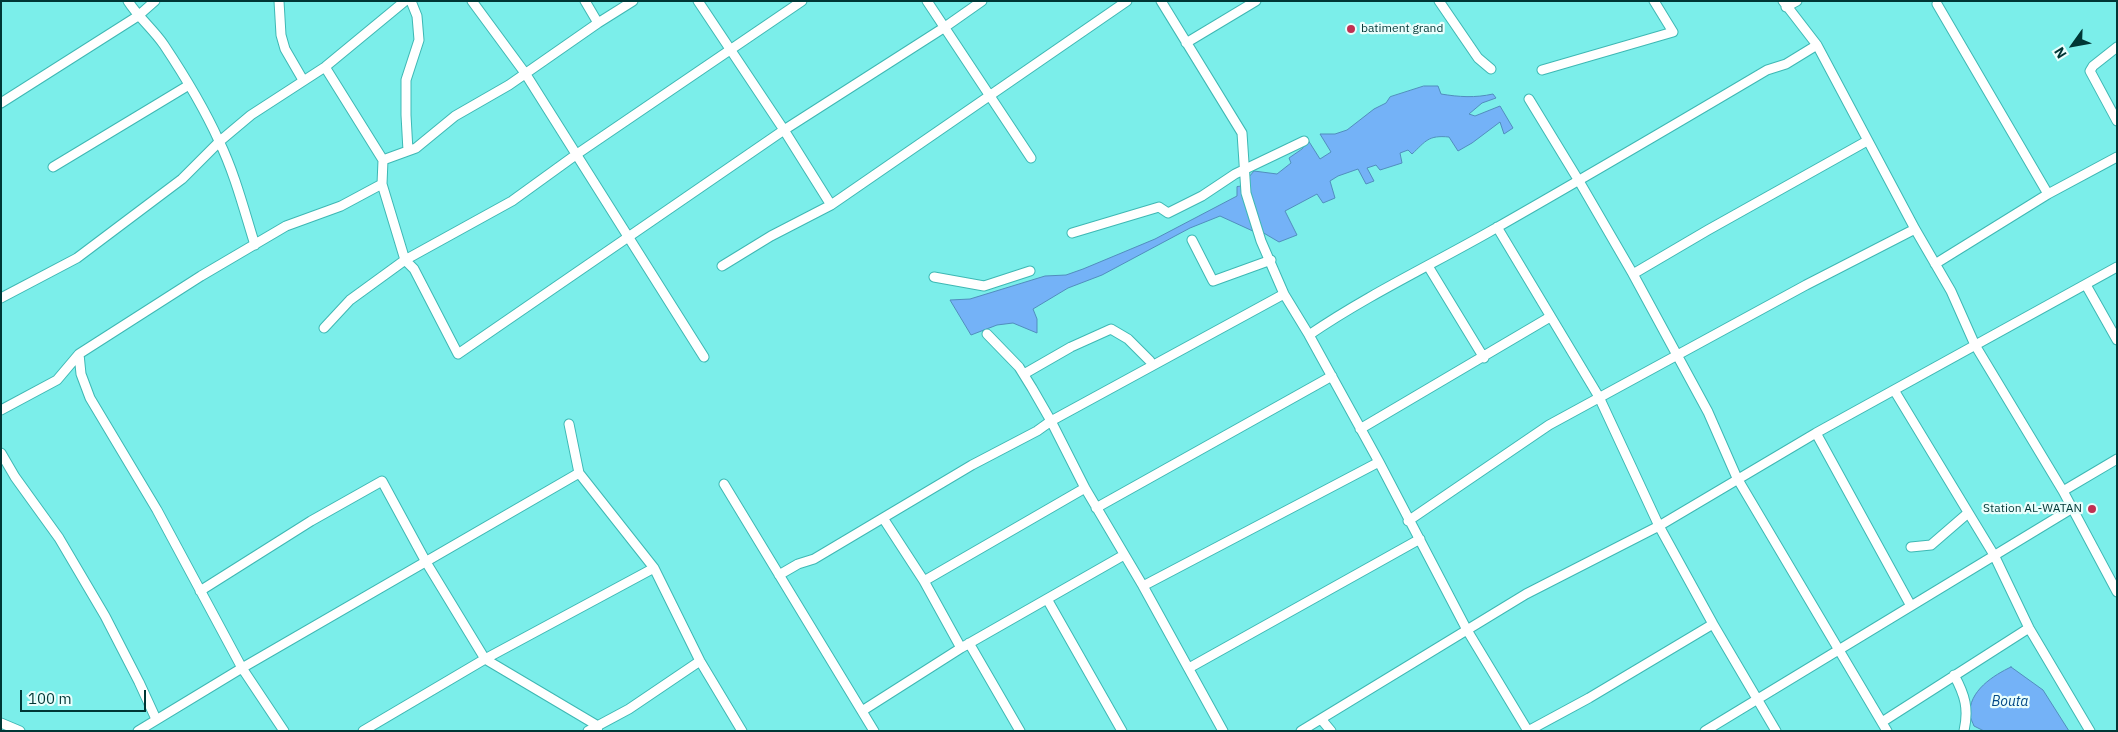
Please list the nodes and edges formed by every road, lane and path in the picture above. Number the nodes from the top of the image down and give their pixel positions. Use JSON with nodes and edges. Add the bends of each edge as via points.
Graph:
{"nodes":[{"id":1,"x":128,"y":1,"type":"edge"},
{"id":2,"x":155,"y":1,"type":"edge"},
{"id":3,"x":279,"y":1,"type":"edge"},
{"id":4,"x":405,"y":1,"type":"edge"},
{"id":5,"x":411,"y":1,"type":"edge"},
{"id":6,"x":472,"y":1,"type":"edge"},
{"id":7,"x":584,"y":1,"type":"edge"},
{"id":8,"x":633,"y":1,"type":"edge"},
{"id":9,"x":698,"y":1,"type":"edge"},
{"id":10,"x":802,"y":1,"type":"edge"},
{"id":11,"x":927,"y":1,"type":"edge"},
{"id":12,"x":982,"y":1,"type":"edge"},
{"id":13,"x":1127,"y":1,"type":"edge"},
{"id":14,"x":1161,"y":1,"type":"edge"},
{"id":15,"x":1256,"y":1,"type":"edge"},
{"id":16,"x":1438,"y":1,"type":"edge"},
{"id":17,"x":1654,"y":1,"type":"edge"},
{"id":18,"x":1797,"y":1,"type":"edge"},
{"id":19,"x":1938,"y":2,"type":"edge"},
{"id":20,"x":1784,"y":4,"type":"edge"},
{"id":21,"x":138,"y":16,"type":"junction"},
{"id":22,"x":598,"y":23,"type":"junction"},
{"id":23,"x":945,"y":27,"type":"junction"},
{"id":24,"x":1186,"y":43,"type":"junction"},
{"id":25,"x":1817,"y":45,"type":"junction"},
{"id":26,"x":2117,"y":47,"type":"edge"},
{"id":27,"x":731,"y":50,"type":"junction"},
{"id":28,"x":325,"y":67,"type":"junction"},
{"id":29,"x":1491,"y":69,"type":"dead end"},
{"id":30,"x":1542,"y":70,"type":"dead end"},
{"id":31,"x":524,"y":73,"type":"junction"},
{"id":32,"x":303,"y":80,"type":"junction"},
{"id":33,"x":189,"y":85,"type":"junction"},
{"id":34,"x":989,"y":95,"type":"junction"},
{"id":35,"x":1529,"y":99,"type":"dead end"},
{"id":36,"x":1,"y":103,"type":"edge"},
{"id":37,"x":2117,"y":122,"type":"edge"},
{"id":38,"x":784,"y":130,"type":"junction"},
{"id":39,"x":220,"y":141,"type":"junction"},
{"id":40,"x":1304,"y":141,"type":"dead end"},
{"id":41,"x":1867,"y":141,"type":"junction"},
{"id":42,"x":408,"y":151,"type":"junction"},
{"id":43,"x":577,"y":154,"type":"junction"},
{"id":44,"x":2117,"y":157,"type":"edge"},
{"id":45,"x":1031,"y":158,"type":"dead end"},
{"id":46,"x":383,"y":160,"type":"junction"},
{"id":47,"x":53,"y":167,"type":"dead end"},
{"id":48,"x":1245,"y":169,"type":"junction"},
{"id":49,"x":1579,"y":181,"type":"junction"},
{"id":50,"x":382,"y":184,"type":"junction"},
{"id":51,"x":2048,"y":194,"type":"junction"},
{"id":52,"x":831,"y":205,"type":"junction"},
{"id":53,"x":1497,"y":227,"type":"junction"},
{"id":54,"x":1915,"y":228,"type":"junction"},
{"id":55,"x":1072,"y":233,"type":"dead end"},
{"id":56,"x":629,"y":238,"type":"junction"},
{"id":57,"x":1192,"y":240,"type":"dead end"},
{"id":58,"x":255,"y":245,"type":"junction"},
{"id":59,"x":405,"y":260,"type":"junction"},
{"id":60,"x":1270,"y":260,"type":"junction"},
{"id":61,"x":1935,"y":264,"type":"junction"},
{"id":62,"x":722,"y":266,"type":"dead end"},
{"id":63,"x":1428,"y":266,"type":"junction"},
{"id":64,"x":2117,"y":267,"type":"edge"},
{"id":65,"x":1030,"y":271,"type":"dead end"},
{"id":66,"x":1633,"y":274,"type":"junction"},
{"id":67,"x":934,"y":277,"type":"dead end"},
{"id":68,"x":2086,"y":285,"type":"junction"},
{"id":69,"x":1284,"y":294,"type":"junction"},
{"id":70,"x":1,"y":298,"type":"edge"},
{"id":71,"x":1550,"y":317,"type":"junction"},
{"id":72,"x":324,"y":328,"type":"dead end"},
{"id":73,"x":987,"y":334,"type":"dead end"},
{"id":74,"x":1309,"y":335,"type":"junction"},
{"id":75,"x":2117,"y":340,"type":"edge"},
{"id":76,"x":1975,"y":345,"type":"junction"},
{"id":77,"x":79,"y":354,"type":"junction"},
{"id":78,"x":1677,"y":355,"type":"junction"},
{"id":79,"x":704,"y":357,"type":"dead end"},
{"id":80,"x":1484,"y":358,"type":"junction"},
{"id":81,"x":1150,"y":361,"type":"dead end"},
{"id":82,"x":1024,"y":374,"type":"junction"},
{"id":83,"x":1332,"y":376,"type":"junction"},
{"id":84,"x":1894,"y":390,"type":"junction"},
{"id":85,"x":1599,"y":397,"type":"junction"},
{"id":86,"x":1,"y":410,"type":"edge"},
{"id":87,"x":1052,"y":421,"type":"junction"},
{"id":88,"x":569,"y":424,"type":"dead end"},
{"id":89,"x":1360,"y":429,"type":"junction"},
{"id":90,"x":1816,"y":433,"type":"junction"},
{"id":91,"x":1,"y":453,"type":"edge"},
{"id":92,"x":2117,"y":459,"type":"edge"},
{"id":93,"x":1379,"y":462,"type":"junction"},
{"id":94,"x":579,"y":473,"type":"junction"},
{"id":95,"x":1737,"y":478,"type":"junction"},
{"id":96,"x":724,"y":484,"type":"dead end"},
{"id":97,"x":1085,"y":488,"type":"junction"},
{"id":98,"x":2062,"y":490,"type":"junction"},
{"id":99,"x":1096,"y":508,"type":"junction"},
{"id":100,"x":2072,"y":509,"type":"junction"},
{"id":101,"x":1968,"y":512,"type":"junction"},
{"id":102,"x":883,"y":518,"type":"junction"},
{"id":103,"x":1408,"y":521,"type":"junction"},
{"id":104,"x":1659,"y":526,"type":"junction"},
{"id":105,"x":1420,"y":539,"type":"junction"},
{"id":106,"x":1912,"y":547,"type":"dead end"},
{"id":107,"x":1124,"y":555,"type":"junction"},
{"id":108,"x":1994,"y":555,"type":"junction"},
{"id":109,"x":426,"y":562,"type":"junction"},
{"id":110,"x":654,"y":568,"type":"junction"},
{"id":111,"x":2117,"y":570,"type":"edge"},
{"id":112,"x":780,"y":575,"type":"junction"},
{"id":113,"x":2107,"y":576,"type":"junction"},
{"id":114,"x":924,"y":581,"type":"junction"},
{"id":115,"x":1143,"y":586,"type":"junction"},
{"id":116,"x":200,"y":591,"type":"junction"},
{"id":117,"x":2117,"y":592,"type":"edge"},
{"id":118,"x":1047,"y":599,"type":"junction"},
{"id":119,"x":1911,"y":606,"type":"junction"},
{"id":120,"x":1713,"y":624,"type":"junction"},
{"id":121,"x":2029,"y":628,"type":"junction"},
{"id":122,"x":1467,"y":630,"type":"junction"},
{"id":123,"x":965,"y":645,"type":"junction"},
{"id":124,"x":1838,"y":649,"type":"junction"},
{"id":125,"x":485,"y":659,"type":"junction"},
{"id":126,"x":700,"y":661,"type":"junction"},
{"id":127,"x":242,"y":668,"type":"junction"},
{"id":128,"x":1189,"y":668,"type":"junction"},
{"id":129,"x":1954,"y":675,"type":"junction"},
{"id":130,"x":1758,"y":699,"type":"junction"},
{"id":131,"x":862,"y":711,"type":"junction"},
{"id":132,"x":156,"y":719,"type":"junction"},
{"id":133,"x":1320,"y":719,"type":"junction"},
{"id":134,"x":1882,"y":722,"type":"junction"},
{"id":135,"x":1,"y":723,"type":"edge"},
{"id":136,"x":597,"y":728,"type":"edge"},
{"id":137,"x":20,"y":731,"type":"edge"},
{"id":138,"x":138,"y":731,"type":"edge"},
{"id":139,"x":284,"y":731,"type":"edge"},
{"id":140,"x":364,"y":731,"type":"edge"},
{"id":141,"x":588,"y":731,"type":"edge"},
{"id":142,"x":742,"y":731,"type":"edge"},
{"id":143,"x":874,"y":731,"type":"edge"},
{"id":144,"x":1020,"y":731,"type":"edge"},
{"id":145,"x":1122,"y":731,"type":"edge"},
{"id":146,"x":1223,"y":731,"type":"edge"},
{"id":147,"x":1301,"y":731,"type":"edge"},
{"id":148,"x":1331,"y":731,"type":"edge"},
{"id":149,"x":1528,"y":731,"type":"edge"},
{"id":150,"x":1705,"y":731,"type":"edge"},
{"id":151,"x":1776,"y":731,"type":"edge"},
{"id":152,"x":1887,"y":731,"type":"edge"},
{"id":153,"x":1964,"y":731,"type":"edge"},
{"id":154,"x":2090,"y":731,"type":"edge"}],
"edges":[{"from":1,"to":21,"type":"street"},
{"from":2,"to":21,"type":"street"},
{"from":3,"to":32,"type":"street","via":[[281,34]]},
{"from":4,"to":28,"type":"street"},
{"from":5,"to":42,"type":"street","via":[[417,16],[419,40],[406,80]]},
{"from":6,"to":31,"type":"street"},
{"from":7,"to":22,"type":"street"},
{"from":8,"to":22,"type":"street"},
{"from":9,"to":27,"type":"street"},
{"from":10,"to":27,"type":"street"},
{"from":11,"to":23,"type":"street"},
{"from":12,"to":23,"type":"street"},
{"from":13,"to":34,"type":"street"},
{"from":14,"to":24,"type":"street"},
{"from":15,"to":24,"type":"street"},
{"from":16,"to":29,"type":"street","via":[[1478,58]]},
{"from":17,"to":30,"type":"street","via":[[1673,32]]},
{"from":18,"to":20,"type":"street"},
{"from":19,"to":51,"type":"street"},
{"from":20,"to":25,"type":"street"},
{"from":21,"to":33,"type":"street","via":[[163,43]]},
{"from":21,"to":36,"type":"street"},
{"from":22,"to":31,"type":"street"},
{"from":23,"to":34,"type":"street"},
{"from":23,"to":38,"type":"street"},
{"from":24,"to":48,"type":"street","via":[[1242,133]]},
{"from":25,"to":41,"type":"street"},
{"from":25,"to":49,"type":"street","via":[[1786,64],[1766,70]]},
{"from":26,"to":37,"type":"street","via":[[2090,71]]},
{"from":27,"to":38,"type":"street"},
{"from":27,"to":43,"type":"street"},
{"from":28,"to":32,"type":"street"},
{"from":28,"to":46,"type":"street"},
{"from":31,"to":42,"type":"street","via":[[455,116]]},
{"from":31,"to":43,"type":"street"},
{"from":32,"to":39,"type":"street","via":[[251,115]]},
{"from":33,"to":39,"type":"street"},
{"from":33,"to":47,"type":"street"},
{"from":34,"to":45,"type":"street"},
{"from":34,"to":52,"type":"street"},
{"from":35,"to":49,"type":"street"},
{"from":38,"to":52,"type":"street"},
{"from":38,"to":56,"type":"street"},
{"from":39,"to":58,"type":"street"},
{"from":39,"to":70,"type":"street","via":[[182,179],[77,258]]},
{"from":40,"to":48,"type":"street"},
{"from":41,"to":54,"type":"street"},
{"from":41,"to":66,"type":"street"},
{"from":42,"to":46,"type":"street"},
{"from":43,"to":56,"type":"street"},
{"from":43,"to":59,"type":"street","via":[[512,201]]},
{"from":44,"to":51,"type":"street"},
{"from":46,"to":50,"type":"street"},
{"from":48,"to":55,"type":"street","via":[[1168,213],[1159,207]]},
{"from":48,"to":60,"type":"street","via":[[1246,193],[1252,215]]},
{"from":49,"to":53,"type":"street"},
{"from":49,"to":66,"type":"street"},
{"from":50,"to":58,"type":"street","via":[[341,206],[286,226]]},
{"from":50,"to":59,"type":"street"},
{"from":51,"to":61,"type":"street"},
{"from":52,"to":62,"type":"street"},
{"from":53,"to":63,"type":"street"},
{"from":53,"to":71,"type":"street"},
{"from":54,"to":61,"type":"street"},
{"from":54,"to":78,"type":"street"},
{"from":56,"to":59,"type":"street","via":[[458,354],[414,269]]},
{"from":56,"to":79,"type":"street"},
{"from":57,"to":60,"type":"street","via":[[1213,281]]},
{"from":58,"to":77,"type":"street"},
{"from":59,"to":72,"type":"street","via":[[350,300]]},
{"from":60,"to":69,"type":"street"},
{"from":61,"to":76,"type":"street"},
{"from":63,"to":74,"type":"street","via":[[1348,309]]},
{"from":63,"to":80,"type":"street"},
{"from":64,"to":68,"type":"street"},
{"from":65,"to":67,"type":"street","via":[[984,286]]},
{"from":66,"to":78,"type":"street"},
{"from":68,"to":75,"type":"street"},
{"from":68,"to":76,"type":"street"},
{"from":69,"to":74,"type":"street"},
{"from":69,"to":87,"type":"street"},
{"from":71,"to":80,"type":"street"},
{"from":71,"to":85,"type":"street"},
{"from":73,"to":82,"type":"street"},
{"from":74,"to":83,"type":"street"},
{"from":76,"to":84,"type":"street"},
{"from":76,"to":98,"type":"street"},
{"from":77,"to":86,"type":"street","via":[[57,380]]},
{"from":77,"to":116,"type":"street","via":[[81,374],[90,398]]},
{"from":78,"to":85,"type":"street"},
{"from":78,"to":95,"type":"street","via":[[1708,412]]},
{"from":80,"to":89,"type":"street"},
{"from":81,"to":82,"type":"street","via":[[1128,339],[1111,329]]},
{"from":82,"to":87,"type":"street"},
{"from":83,"to":89,"type":"street"},
{"from":83,"to":99,"type":"street"},
{"from":84,"to":90,"type":"street"},
{"from":84,"to":101,"type":"street"},
{"from":85,"to":103,"type":"street","via":[[1549,426]]},
{"from":85,"to":104,"type":"street"},
{"from":87,"to":97,"type":"street"},
{"from":87,"to":102,"type":"street"},
{"from":88,"to":94,"type":"street"},
{"from":89,"to":93,"type":"street"},
{"from":90,"to":95,"type":"street"},
{"from":90,"to":119,"type":"street"},
{"from":91,"to":132,"type":"street","via":[[59,538],[105,616]]},
{"from":92,"to":98,"type":"street"},
{"from":93,"to":103,"type":"street"},
{"from":93,"to":115,"type":"street"},
{"from":94,"to":109,"type":"street"},
{"from":94,"to":110,"type":"street"},
{"from":95,"to":104,"type":"street"},
{"from":95,"to":124,"type":"street"},
{"from":96,"to":112,"type":"street"},
{"from":97,"to":99,"type":"street"},
{"from":97,"to":114,"type":"street"},
{"from":98,"to":100,"type":"street"},
{"from":99,"to":107,"type":"street"},
{"from":100,"to":108,"type":"street"},
{"from":100,"to":113,"type":"street"},
{"from":101,"to":106,"type":"street","via":[[1931,545]]},
{"from":101,"to":108,"type":"street"},
{"from":102,"to":112,"type":"street"},
{"from":102,"to":114,"type":"street"},
{"from":103,"to":105,"type":"street"},
{"from":104,"to":120,"type":"street"},
{"from":104,"to":122,"type":"street","via":[[1526,594]]},
{"from":105,"to":122,"type":"street"},
{"from":105,"to":128,"type":"street"},
{"from":107,"to":115,"type":"street"},
{"from":107,"to":118,"type":"street"},
{"from":108,"to":119,"type":"street"},
{"from":108,"to":121,"type":"street"},
{"from":109,"to":116,"type":"street","via":[[382,481]]},
{"from":109,"to":125,"type":"street"},
{"from":109,"to":127,"type":"street"},
{"from":110,"to":125,"type":"street"},
{"from":110,"to":126,"type":"street"},
{"from":111,"to":113,"type":"street"},
{"from":112,"to":131,"type":"street"},
{"from":113,"to":117,"type":"street"},
{"from":114,"to":123,"type":"street"},
{"from":115,"to":128,"type":"street"},
{"from":116,"to":127,"type":"street"},
{"from":118,"to":123,"type":"street"},
{"from":118,"to":145,"type":"street"},
{"from":119,"to":124,"type":"street"},
{"from":120,"to":130,"type":"street"},
{"from":120,"to":149,"type":"street"},
{"from":121,"to":129,"type":"street"},
{"from":121,"to":154,"type":"street"},
{"from":122,"to":133,"type":"street"},
{"from":122,"to":149,"type":"street"},
{"from":123,"to":131,"type":"street"},
{"from":123,"to":144,"type":"street"},
{"from":124,"to":130,"type":"street"},
{"from":124,"to":134,"type":"street"},
{"from":125,"to":136,"type":"street"},
{"from":125,"to":140,"type":"street"},
{"from":126,"to":136,"type":"street"},
{"from":126,"to":142,"type":"street"},
{"from":127,"to":132,"type":"street"},
{"from":127,"to":139,"type":"street"},
{"from":128,"to":146,"type":"street"},
{"from":129,"to":134,"type":"street"},
{"from":129,"to":153,"type":"street","via":[[1967,706]]},
{"from":130,"to":150,"type":"street"},
{"from":130,"to":151,"type":"street"},
{"from":131,"to":143,"type":"street"},
{"from":132,"to":138,"type":"street"},
{"from":133,"to":147,"type":"street"},
{"from":133,"to":148,"type":"street"},
{"from":134,"to":152,"type":"street"},
{"from":135,"to":137,"type":"street"},
{"from":136,"to":141,"type":"street"}]}
